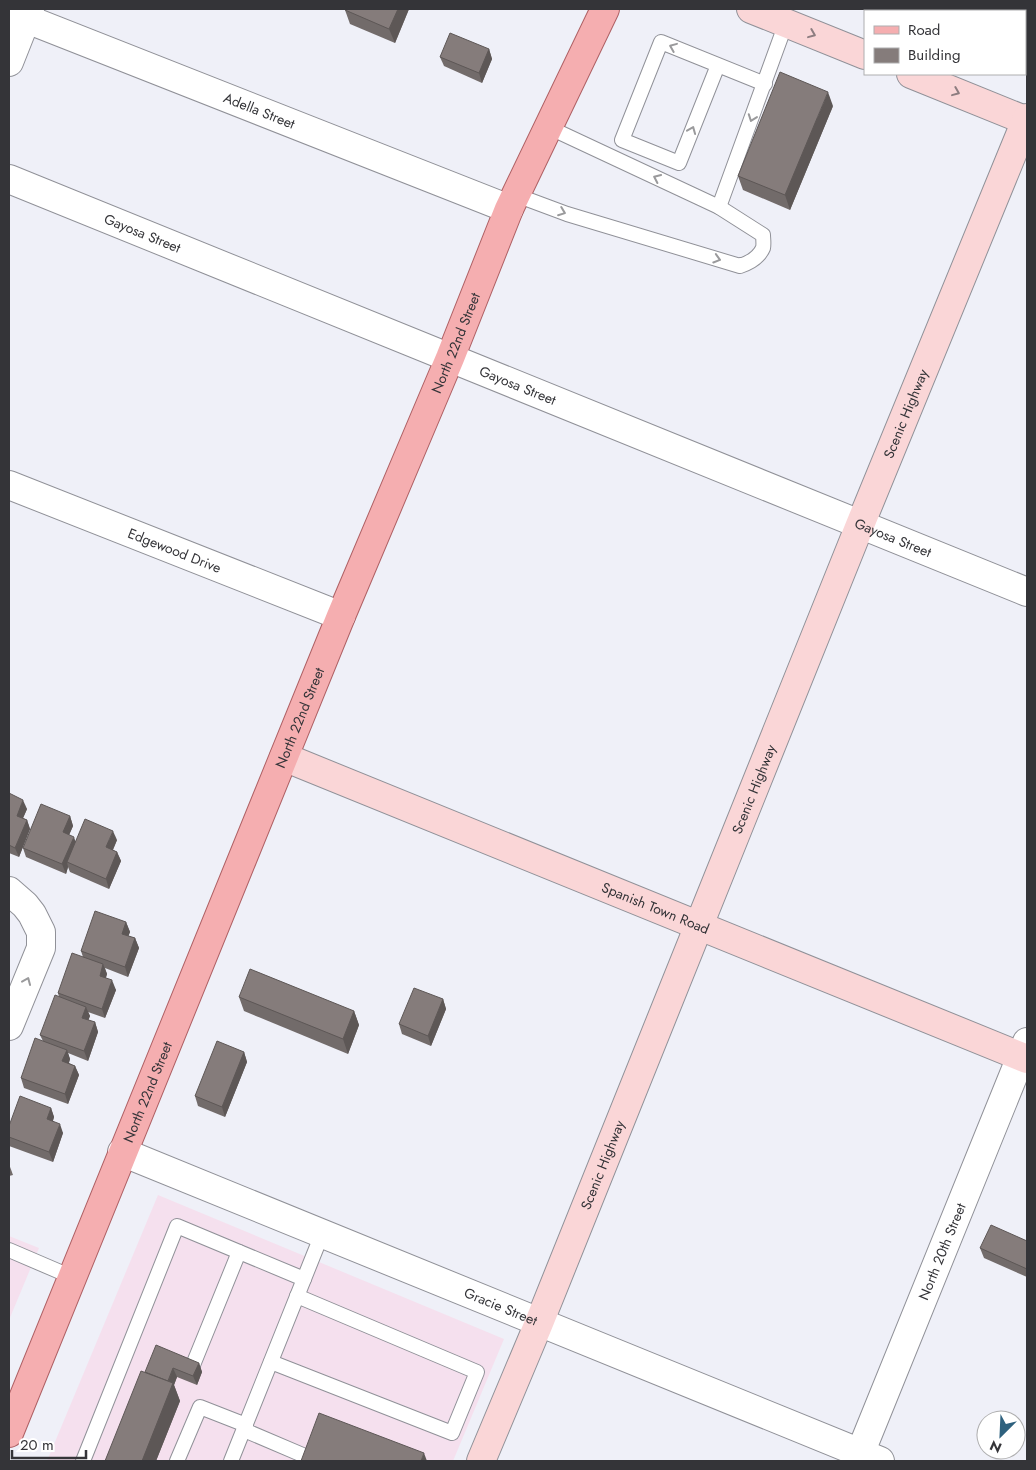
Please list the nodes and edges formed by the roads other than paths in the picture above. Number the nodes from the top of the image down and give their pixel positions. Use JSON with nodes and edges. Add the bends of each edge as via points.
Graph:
{"nodes":[{"id":1,"x":605,"y":9,"type":"edge"},
{"id":2,"x":751,"y":9,"type":"edge"},
{"id":3,"x":22,"y":13,"type":"edge"},
{"id":4,"x":786,"y":23,"type":"junction"},
{"id":5,"x":864,"y":55,"type":"edge"},
{"id":6,"x":9,"y":62,"type":"edge"},
{"id":7,"x":718,"y":65,"type":"junction"},
{"id":8,"x":914,"y":75,"type":"edge"},
{"id":9,"x":764,"y":84,"type":"junction"},
{"id":10,"x":1027,"y":120,"type":"edge"},
{"id":11,"x":548,"y":127,"type":"junction"},
{"id":12,"x":11,"y":187,"type":"edge"},
{"id":13,"x":513,"y":202,"type":"junction"},
{"id":14,"x":719,"y":207,"type":"junction"},
{"id":15,"x":450,"y":358,"type":"junction"},
{"id":16,"x":9,"y":485,"type":"edge"},
{"id":17,"x":860,"y":525,"type":"junction"},
{"id":18,"x":1027,"y":592,"type":"edge"},
{"id":19,"x":341,"y":616,"type":"junction"},
{"id":20,"x":284,"y":757,"type":"junction"},
{"id":21,"x":9,"y":891,"type":"edge"},
{"id":22,"x":699,"y":925,"type":"junction"},
{"id":23,"x":9,"y":1026,"type":"edge"},
{"id":24,"x":1025,"y":1053,"type":"edge"},
{"id":25,"x":122,"y":1152,"type":"junction"},
{"id":26,"x":322,"y":1234,"type":"junction"},
{"id":27,"x":9,"y":1250,"type":"edge"},
{"id":28,"x":239,"y":1252,"type":"junction"},
{"id":29,"x":72,"y":1277,"type":"junction"},
{"id":30,"x":304,"y":1279,"type":"junction"},
{"id":31,"x":297,"y":1296,"type":"junction"},
{"id":32,"x":538,"y":1323,"type":"junction"},
{"id":33,"x":271,"y":1362,"type":"junction"},
{"id":34,"x":193,"y":1365,"type":"edge"},
{"id":35,"x":245,"y":1428,"type":"junction"},
{"id":36,"x":9,"y":1433,"type":"edge"},
{"id":37,"x":305,"y":1456,"type":"edge"},
{"id":38,"x":866,"y":1458,"type":"edge"},
{"id":39,"x":83,"y":1461,"type":"edge"},
{"id":40,"x":177,"y":1461,"type":"edge"},
{"id":41,"x":231,"y":1461,"type":"edge"},
{"id":42,"x":481,"y":1461,"type":"edge"}],
"edges":[{"from":1,"to":11,"type":"main road","name":"North 22nd Street"},
{"from":2,"to":4,"type":"street"},
{"from":3,"to":6,"type":"street"},
{"from":3,"to":13,"type":"street","name":"Adella Street"},
{"from":4,"to":5,"type":"street","one_way":true},
{"from":4,"to":9,"type":"lane"},
{"from":7,"to":7,"type":"lane","one_way":true,"via":[[661,42],[622,140],[679,163]]},
{"from":7,"to":9,"type":"lane"},
{"from":8,"to":10,"type":"street","one_way":true},
{"from":9,"to":14,"type":"lane","one_way":true},
{"from":10,"to":17,"type":"street","name":"Scenic Highway"},
{"from":11,"to":13,"type":"main road","name":"North 22nd Street"},
{"from":14,"to":11,"type":"lane","one_way":true},
{"from":12,"to":15,"type":"street","name":"Gayosa Street"},
{"from":13,"to":14,"type":"lane","one_way":true,"via":[[567,214],[731,264],[748,264],[763,247],[763,235]]},
{"from":13,"to":15,"type":"main road","name":"North 22nd Street"},
{"from":15,"to":17,"type":"street","name":"Gayosa Street"},
{"from":15,"to":19,"type":"main road","name":"North 22nd Street"},
{"from":16,"to":19,"type":"street","name":"Edgewood Drive"},
{"from":17,"to":18,"type":"street","name":"Gayosa Street"},
{"from":17,"to":22,"type":"street","name":"Scenic Highway"},
{"from":19,"to":20,"type":"main road","name":"North 22nd Street"},
{"from":20,"to":22,"type":"street","name":"Spanish Town Road"},
{"from":20,"to":25,"type":"main road","name":"North 22nd Street"},
{"from":23,"to":21,"type":"street","one_way":true,"via":[[41,948],[41,932],[32,914]]},
{"from":22,"to":24,"type":"street","name":"Spanish Town Road"},
{"from":22,"to":32,"type":"street","name":"Scenic Highway"},
{"from":24,"to":38,"type":"street","name":"North 20th Street"},
{"from":25,"to":26,"type":"street","name":"Gracie Street"},
{"from":25,"to":29,"type":"main road","name":"North 22nd Street"},
{"from":26,"to":30,"type":"lane"},
{"from":26,"to":32,"type":"street","name":"Gracie Street"},
{"from":27,"to":29,"type":"lane"},
{"from":28,"to":30,"type":"lane"},
{"from":28,"to":34,"type":"lane"},
{"from":28,"to":39,"type":"lane","via":[[177,1226]]},
{"from":29,"to":36,"type":"main road","name":"North 22nd Street"},
{"from":30,"to":31,"type":"lane"},
{"from":31,"to":33,"type":"lane"},
{"from":31,"to":33,"type":"lane","via":[[477,1372],[452,1433]]},
{"from":32,"to":38,"type":"street","name":"Gracie Street"},
{"from":32,"to":42,"type":"street","name":"Scenic Highway"},
{"from":33,"to":35,"type":"lane"},
{"from":35,"to":37,"type":"lane"},
{"from":35,"to":40,"type":"lane","via":[[200,1407]]},
{"from":35,"to":41,"type":"lane"}]}
